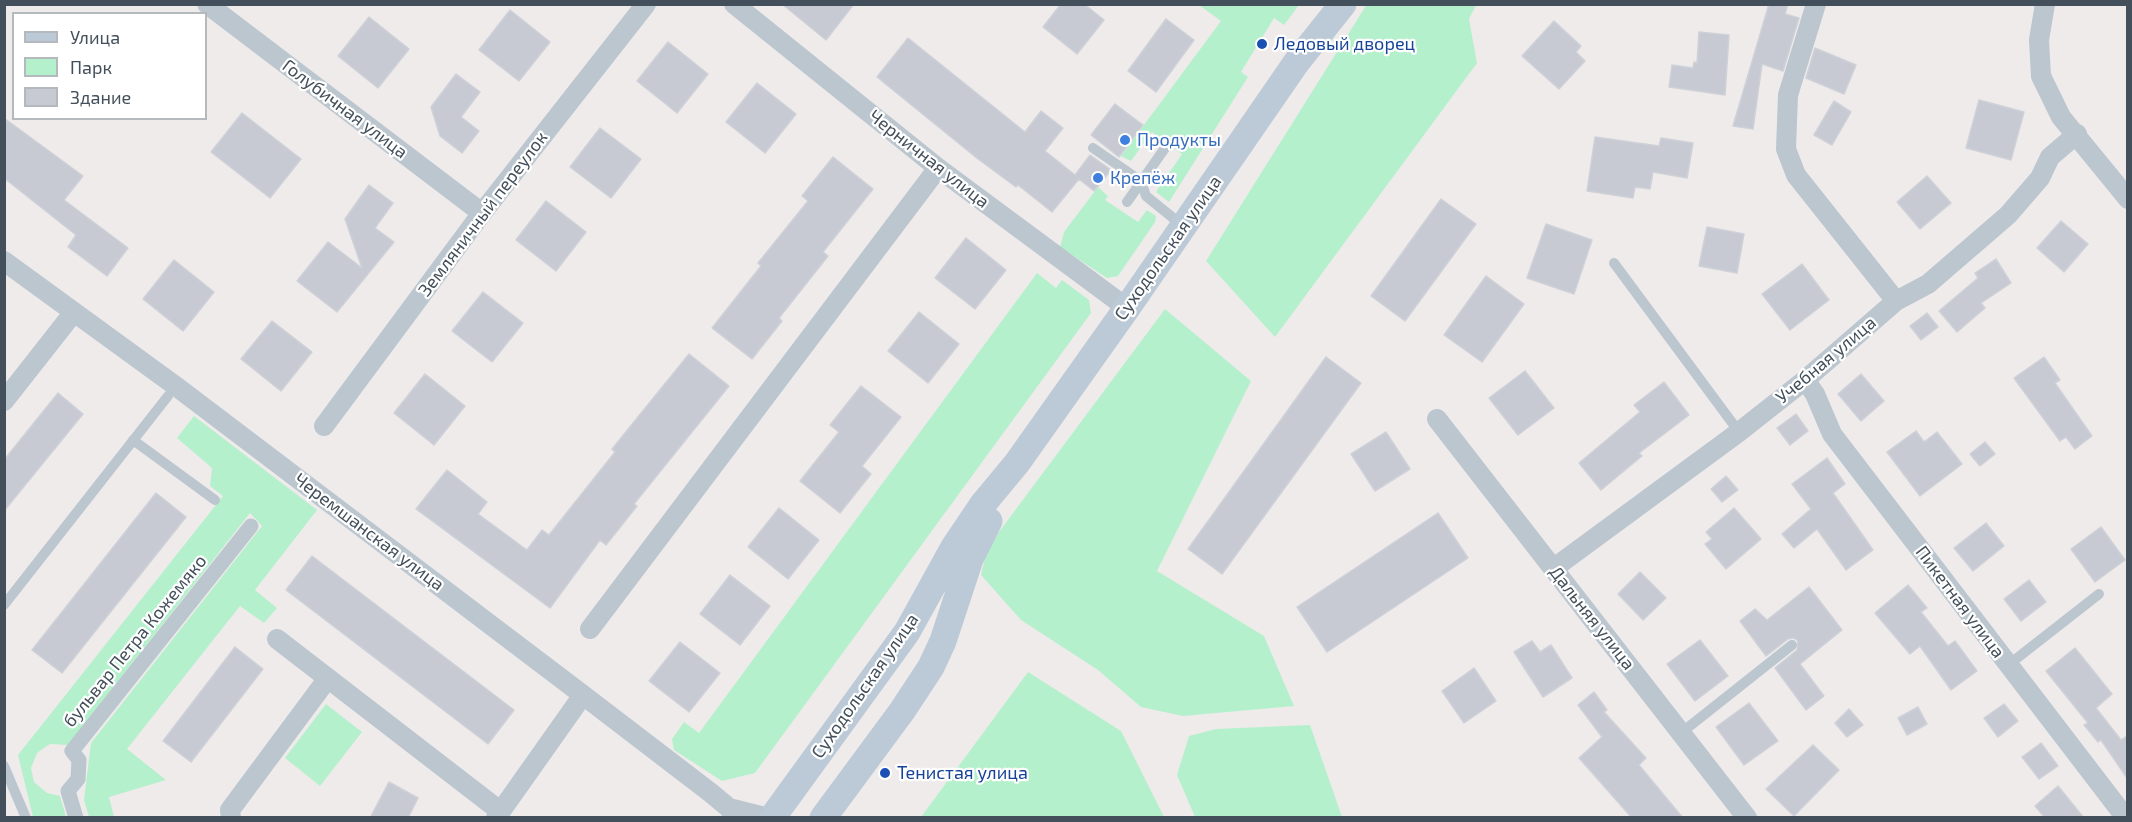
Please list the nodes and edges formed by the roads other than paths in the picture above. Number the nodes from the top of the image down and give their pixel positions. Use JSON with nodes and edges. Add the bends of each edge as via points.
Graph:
{"nodes":[{"id":1,"x":207,"y":4,"type":"edge"},
{"id":2,"x":646,"y":4,"type":"edge"},
{"id":3,"x":734,"y":4,"type":"edge"},
{"id":4,"x":1343,"y":4,"type":"edge"},
{"id":5,"x":1816,"y":4,"type":"edge"},
{"id":6,"x":2045,"y":4,"type":"edge"},
{"id":7,"x":2077,"y":134,"type":"junction"},
{"id":8,"x":1093,"y":148,"type":"dead end"},
{"id":9,"x":1166,"y":148,"type":"dead end"},
{"id":10,"x":938,"y":168,"type":"junction"},
{"id":11,"x":1142,"y":181,"type":"junction"},
{"id":12,"x":2127,"y":199,"type":"edge"},
{"id":13,"x":1127,"y":202,"type":"dead end"},
{"id":14,"x":482,"y":213,"type":"junction"},
{"id":15,"x":1184,"y":226,"type":"junction"},
{"id":16,"x":4,"y":261,"type":"edge"},
{"id":17,"x":1614,"y":263,"type":"dead end"},
{"id":18,"x":1896,"y":301,"type":"junction"},
{"id":19,"x":1127,"y":308,"type":"junction"},
{"id":20,"x":74,"y":312,"type":"junction"},
{"id":21,"x":1805,"y":380,"type":"junction"},
{"id":22,"x":172,"y":391,"type":"junction"},
{"id":23,"x":4,"y":401,"type":"edge"},
{"id":24,"x":1437,"y":419,"type":"dead end"},
{"id":25,"x":324,"y":426,"type":"dead end"},
{"id":26,"x":1739,"y":432,"type":"junction"},
{"id":27,"x":133,"y":440,"type":"junction"},
{"id":28,"x":1017,"y":463,"type":"junction"},
{"id":29,"x":215,"y":500,"type":"dead end"},
{"id":30,"x":251,"y":526,"type":"dead end"},
{"id":31,"x":1554,"y":568,"type":"junction"},
{"id":32,"x":2099,"y":594,"type":"dead end"},
{"id":33,"x":4,"y":605,"type":"edge"},
{"id":34,"x":590,"y":629,"type":"dead end"},
{"id":35,"x":277,"y":639,"type":"dead end"},
{"id":36,"x":1792,"y":645,"type":"dead end"},
{"id":37,"x":2007,"y":666,"type":"junction"},
{"id":38,"x":328,"y":678,"type":"junction"},
{"id":39,"x":583,"y":695,"type":"junction"},
{"id":40,"x":1681,"y":733,"type":"junction"},
{"id":41,"x":4,"y":766,"type":"edge"},
{"id":42,"x":732,"y":813,"type":"edge"},
{"id":43,"x":498,"y":814,"type":"edge"},
{"id":44,"x":2125,"y":816,"type":"edge"},
{"id":45,"x":26,"y":818,"type":"edge"},
{"id":46,"x":76,"y":818,"type":"edge"},
{"id":47,"x":231,"y":818,"type":"edge"},
{"id":48,"x":771,"y":818,"type":"edge"},
{"id":49,"x":823,"y":818,"type":"edge"},
{"id":50,"x":1747,"y":818,"type":"edge"}],
"edges":[{"from":1,"to":14,"type":"street","name":"Голубичная улица"},
{"from":2,"to":14,"type":"street","name":"Земляничный переулок"},
{"from":3,"to":10,"type":"street","name":"Черничная улица"},
{"from":4,"to":15,"type":"main road","name":"Суходольская улица","via":[[1296,63]]},
{"from":5,"to":18,"type":"street","via":[[1788,95],[1786,149],[1796,175]]},
{"from":6,"to":7,"type":"street","via":[[2039,40],[2041,76],[2061,117]]},
{"from":7,"to":12,"type":"street"},
{"from":7,"to":18,"type":"street","name":"Учебная улица","via":[[2050,157],[2040,178],[2008,215],[1928,284]]},
{"from":8,"to":11,"type":"lane"},
{"from":9,"to":11,"type":"lane"},
{"from":10,"to":19,"type":"street","name":"Черничная улица"},
{"from":10,"to":34,"type":"street"},
{"from":11,"to":13,"type":"lane"},
{"from":11,"to":15,"type":"lane","via":[[1146,196]]},
{"from":14,"to":25,"type":"street","name":"Земляничный переулок"},
{"from":15,"to":19,"type":"main road","name":"Суходольская улица"},
{"from":16,"to":20,"type":"street","name":"Черемшанская улица"},
{"from":17,"to":26,"type":"lane"},
{"from":18,"to":21,"type":"street","name":"Учебная улица"},
{"from":19,"to":28,"type":"main road","name":"Суходольская улица"},
{"from":20,"to":22,"type":"street","name":"Черемшанская улица"},
{"from":20,"to":23,"type":"street"},
{"from":21,"to":26,"type":"street","name":"Учебная улица"},
{"from":21,"to":37,"type":"street","name":"Пикетная улица","via":[[1832,434]]},
{"from":22,"to":27,"type":"lane"},
{"from":22,"to":39,"type":"street","name":"Черемшанская улица"},
{"from":24,"to":31,"type":"street","name":"Дальняя улица"},
{"from":26,"to":31,"type":"street","name":"Учебная улица"},
{"from":27,"to":29,"type":"lane"},
{"from":27,"to":33,"type":"lane"},
{"from":28,"to":48,"type":"main road","name":"Суходольская улица","via":[[954,547],[907,632]]},
{"from":28,"to":49,"type":"main road","name":"Суходольская улица","via":[[970,559],[931,667]]},
{"from":30,"to":46,"type":"street","name":"бульвар Петра Кожемяко","via":[[72,751],[79,760],[78,779],[68,791]]},
{"from":31,"to":40,"type":"street","name":"Дальняя улица"},
{"from":32,"to":37,"type":"lane"},
{"from":35,"to":38,"type":"street"},
{"from":36,"to":40,"type":"lane"},
{"from":37,"to":44,"type":"street","name":"Пикетная улица"},
{"from":38,"to":43,"type":"street"},
{"from":38,"to":47,"type":"street","via":[[230,810]]},
{"from":39,"to":42,"type":"street","name":"Черемшанская улица"},
{"from":39,"to":43,"type":"street"},
{"from":40,"to":50,"type":"street","name":"Дальняя улица"},
{"from":41,"to":45,"type":"lane"},
{"from":42,"to":48,"type":"street","name":"Черемшанская улица"}]}
